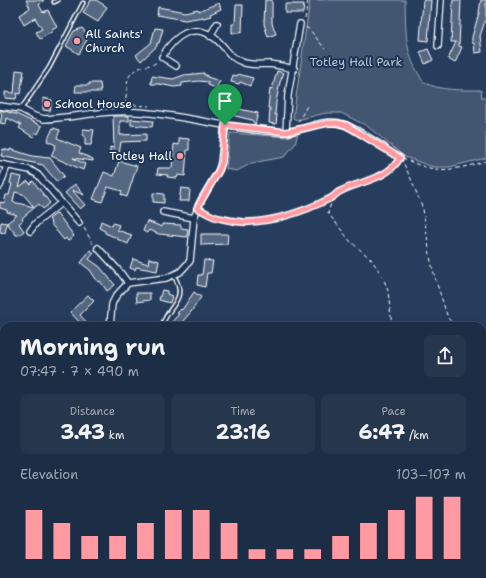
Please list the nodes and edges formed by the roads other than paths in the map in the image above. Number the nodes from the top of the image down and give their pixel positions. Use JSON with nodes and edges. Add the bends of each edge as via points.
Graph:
{"nodes":[{"id":1,"x":58,"y":0,"type":"edge"},
{"id":2,"x":441,"y":0,"type":"edge"},
{"id":3,"x":54,"y":2,"type":"dead end"},
{"id":4,"x":83,"y":3,"type":"dead end"},
{"id":5,"x":217,"y":24,"type":"dead end"},
{"id":6,"x":300,"y":24,"type":"road end"},
{"id":7,"x":210,"y":36,"type":"junction"},
{"id":8,"x":438,"y":46,"type":"dead end"},
{"id":9,"x":176,"y":66,"type":"dead end"},
{"id":10,"x":294,"y":69,"type":"junction"},
{"id":11,"x":0,"y":106,"type":"edge"},
{"id":12,"x":21,"y":109,"type":"junction"},
{"id":13,"x":225,"y":125,"type":"junction"},
{"id":14,"x":286,"y":132,"type":"junction"},
{"id":15,"x":384,"y":147,"type":"road end"},
{"id":16,"x":0,"y":164,"type":"edge"},
{"id":17,"x":7,"y":166,"type":"junction"},
{"id":18,"x":0,"y":186,"type":"edge"},
{"id":19,"x":61,"y":203,"type":"junction"},
{"id":20,"x":163,"y":212,"type":"dead end"},
{"id":21,"x":194,"y":218,"type":"junction"},
{"id":22,"x":79,"y":223,"type":"road end"},
{"id":23,"x":30,"y":231,"type":"dead end"},
{"id":24,"x":98,"y":248,"type":"road end"},
{"id":25,"x":173,"y":275,"type":"junction"},
{"id":26,"x":128,"y":283,"type":"junction"},
{"id":27,"x":110,"y":322,"type":"edge"},
{"id":28,"x":163,"y":322,"type":"edge"}],
"edges":[{"from":1,"to":3,"type":"lane"},
{"from":2,"to":8,"type":"street"},
{"from":4,"to":12,"type":"lane","via":[[49,68]]},
{"from":5,"to":7,"type":"street"},
{"from":6,"to":10,"type":"street"},
{"from":7,"to":9,"type":"street","via":[[198,32],[185,33],[171,43],[162,57]]},
{"from":7,"to":10,"type":"street","via":[[233,57],[244,63]]},
{"from":10,"to":14,"type":"street","via":[[288,95]]},
{"from":11,"to":12,"type":"street"},
{"from":12,"to":13,"type":"street","via":[[44,119],[124,112],[169,115]]},
{"from":13,"to":14,"type":"street"},
{"from":13,"to":21,"type":"street","via":[[222,162]]},
{"from":14,"to":15,"type":"street","via":[[337,123]]},
{"from":16,"to":17,"type":"street"},
{"from":17,"to":18,"type":"street"},
{"from":17,"to":19,"type":"street","via":[[30,170],[38,175]]},
{"from":19,"to":22,"type":"street"},
{"from":19,"to":23,"type":"street"},
{"from":20,"to":21,"type":"street"},
{"from":21,"to":25,"type":"street","via":[[190,261],[186,267]]},
{"from":24,"to":26,"type":"street"},
{"from":25,"to":26,"type":"street"},
{"from":25,"to":28,"type":"lane","via":[[179,297]]},
{"from":26,"to":27,"type":"street","via":[[112,304]]}]}
